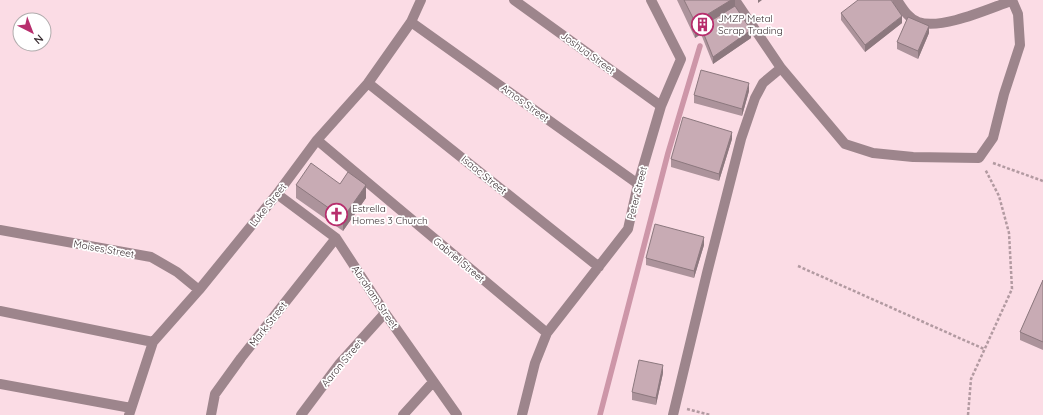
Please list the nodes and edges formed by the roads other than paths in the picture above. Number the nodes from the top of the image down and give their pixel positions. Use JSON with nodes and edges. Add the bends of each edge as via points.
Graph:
{"nodes":[{"id":1,"x":421,"y":0,"type":"edge"},
{"id":2,"x":514,"y":0,"type":"edge"},
{"id":3,"x":651,"y":0,"type":"edge"},
{"id":4,"x":735,"y":0,"type":"edge"},
{"id":5,"x":897,"y":0,"type":"edge"},
{"id":6,"x":1011,"y":0,"type":"edge"},
{"id":7,"x":411,"y":22,"type":"junction"},
{"id":8,"x":781,"y":68,"type":"junction"},
{"id":9,"x":368,"y":83,"type":"junction"},
{"id":10,"x":661,"y":106,"type":"junction"},
{"id":11,"x":317,"y":140,"type":"junction"},
{"id":12,"x":638,"y":184,"type":"junction"},
{"id":13,"x":277,"y":194,"type":"junction"},
{"id":14,"x":0,"y":230,"type":"edge"},
{"id":15,"x":336,"y":238,"type":"junction"},
{"id":16,"x":599,"y":267,"type":"junction"},
{"id":17,"x":199,"y":290,"type":"junction"},
{"id":18,"x":0,"y":311,"type":"edge"},
{"id":19,"x":385,"y":313,"type":"junction"},
{"id":20,"x":546,"y":333,"type":"junction"},
{"id":21,"x":153,"y":342,"type":"junction"},
{"id":22,"x":433,"y":382,"type":"junction"},
{"id":23,"x":0,"y":384,"type":"edge"},
{"id":24,"x":674,"y":410,"type":"edge"},
{"id":25,"x":130,"y":411,"type":"edge"},
{"id":26,"x":210,"y":415,"type":"edge"},
{"id":27,"x":301,"y":415,"type":"edge"},
{"id":28,"x":402,"y":415,"type":"edge"},
{"id":29,"x":457,"y":415,"type":"edge"},
{"id":30,"x":522,"y":415,"type":"edge"}],
"edges":[{"from":1,"to":7,"type":"street","name":"Luke Street"},
{"from":2,"to":10,"type":"street","name":"Joshua Street"},
{"from":3,"to":10,"type":"street","name":"Peter Street","via":[[681,59]]},
{"from":4,"to":8,"type":"street"},
{"from":5,"to":6,"type":"street","via":[[905,13],[918,22],[937,24],[972,15]]},
{"from":6,"to":8,"type":"street","via":[[1018,14],[1020,45],[993,138],[979,158],[913,157],[873,153],[845,144]]},
{"from":7,"to":9,"type":"street","name":"Luke Street"},
{"from":7,"to":12,"type":"street","name":"Amos Street"},
{"from":8,"to":24,"type":"street","via":[[763,83],[754,98],[741,139]]},
{"from":9,"to":11,"type":"street","name":"Luke Street"},
{"from":9,"to":16,"type":"street","name":"Isaac Street"},
{"from":10,"to":12,"type":"street","name":"Peter Street"},
{"from":11,"to":13,"type":"street","name":"Luke Street"},
{"from":11,"to":20,"type":"street","name":"Gabriel Street"},
{"from":12,"to":16,"type":"street","name":"Peter Street","via":[[628,229]]},
{"from":13,"to":15,"type":"street","name":"Abraham Street"},
{"from":13,"to":17,"type":"street","name":"Luke Street"},
{"from":14,"to":17,"type":"street","name":"Moises Street","via":[[151,257],[177,272]]},
{"from":15,"to":19,"type":"street","name":"Abraham Street"},
{"from":15,"to":26,"type":"street","name":"Mark Street","via":[[215,394]]},
{"from":16,"to":20,"type":"street","name":"Peter Street"},
{"from":17,"to":21,"type":"street","name":"Luke Street"},
{"from":18,"to":21,"type":"street"},
{"from":19,"to":22,"type":"street","name":"Abraham Street"},
{"from":19,"to":27,"type":"street","name":"Aaron Street","via":[[340,364]]},
{"from":20,"to":30,"type":"street","name":"Peter Street","via":[[535,363]]},
{"from":21,"to":25,"type":"street","name":"Luke Street"},
{"from":22,"to":28,"type":"street"},
{"from":22,"to":29,"type":"street","name":"Abraham Street"},
{"from":23,"to":25,"type":"street"}]}
